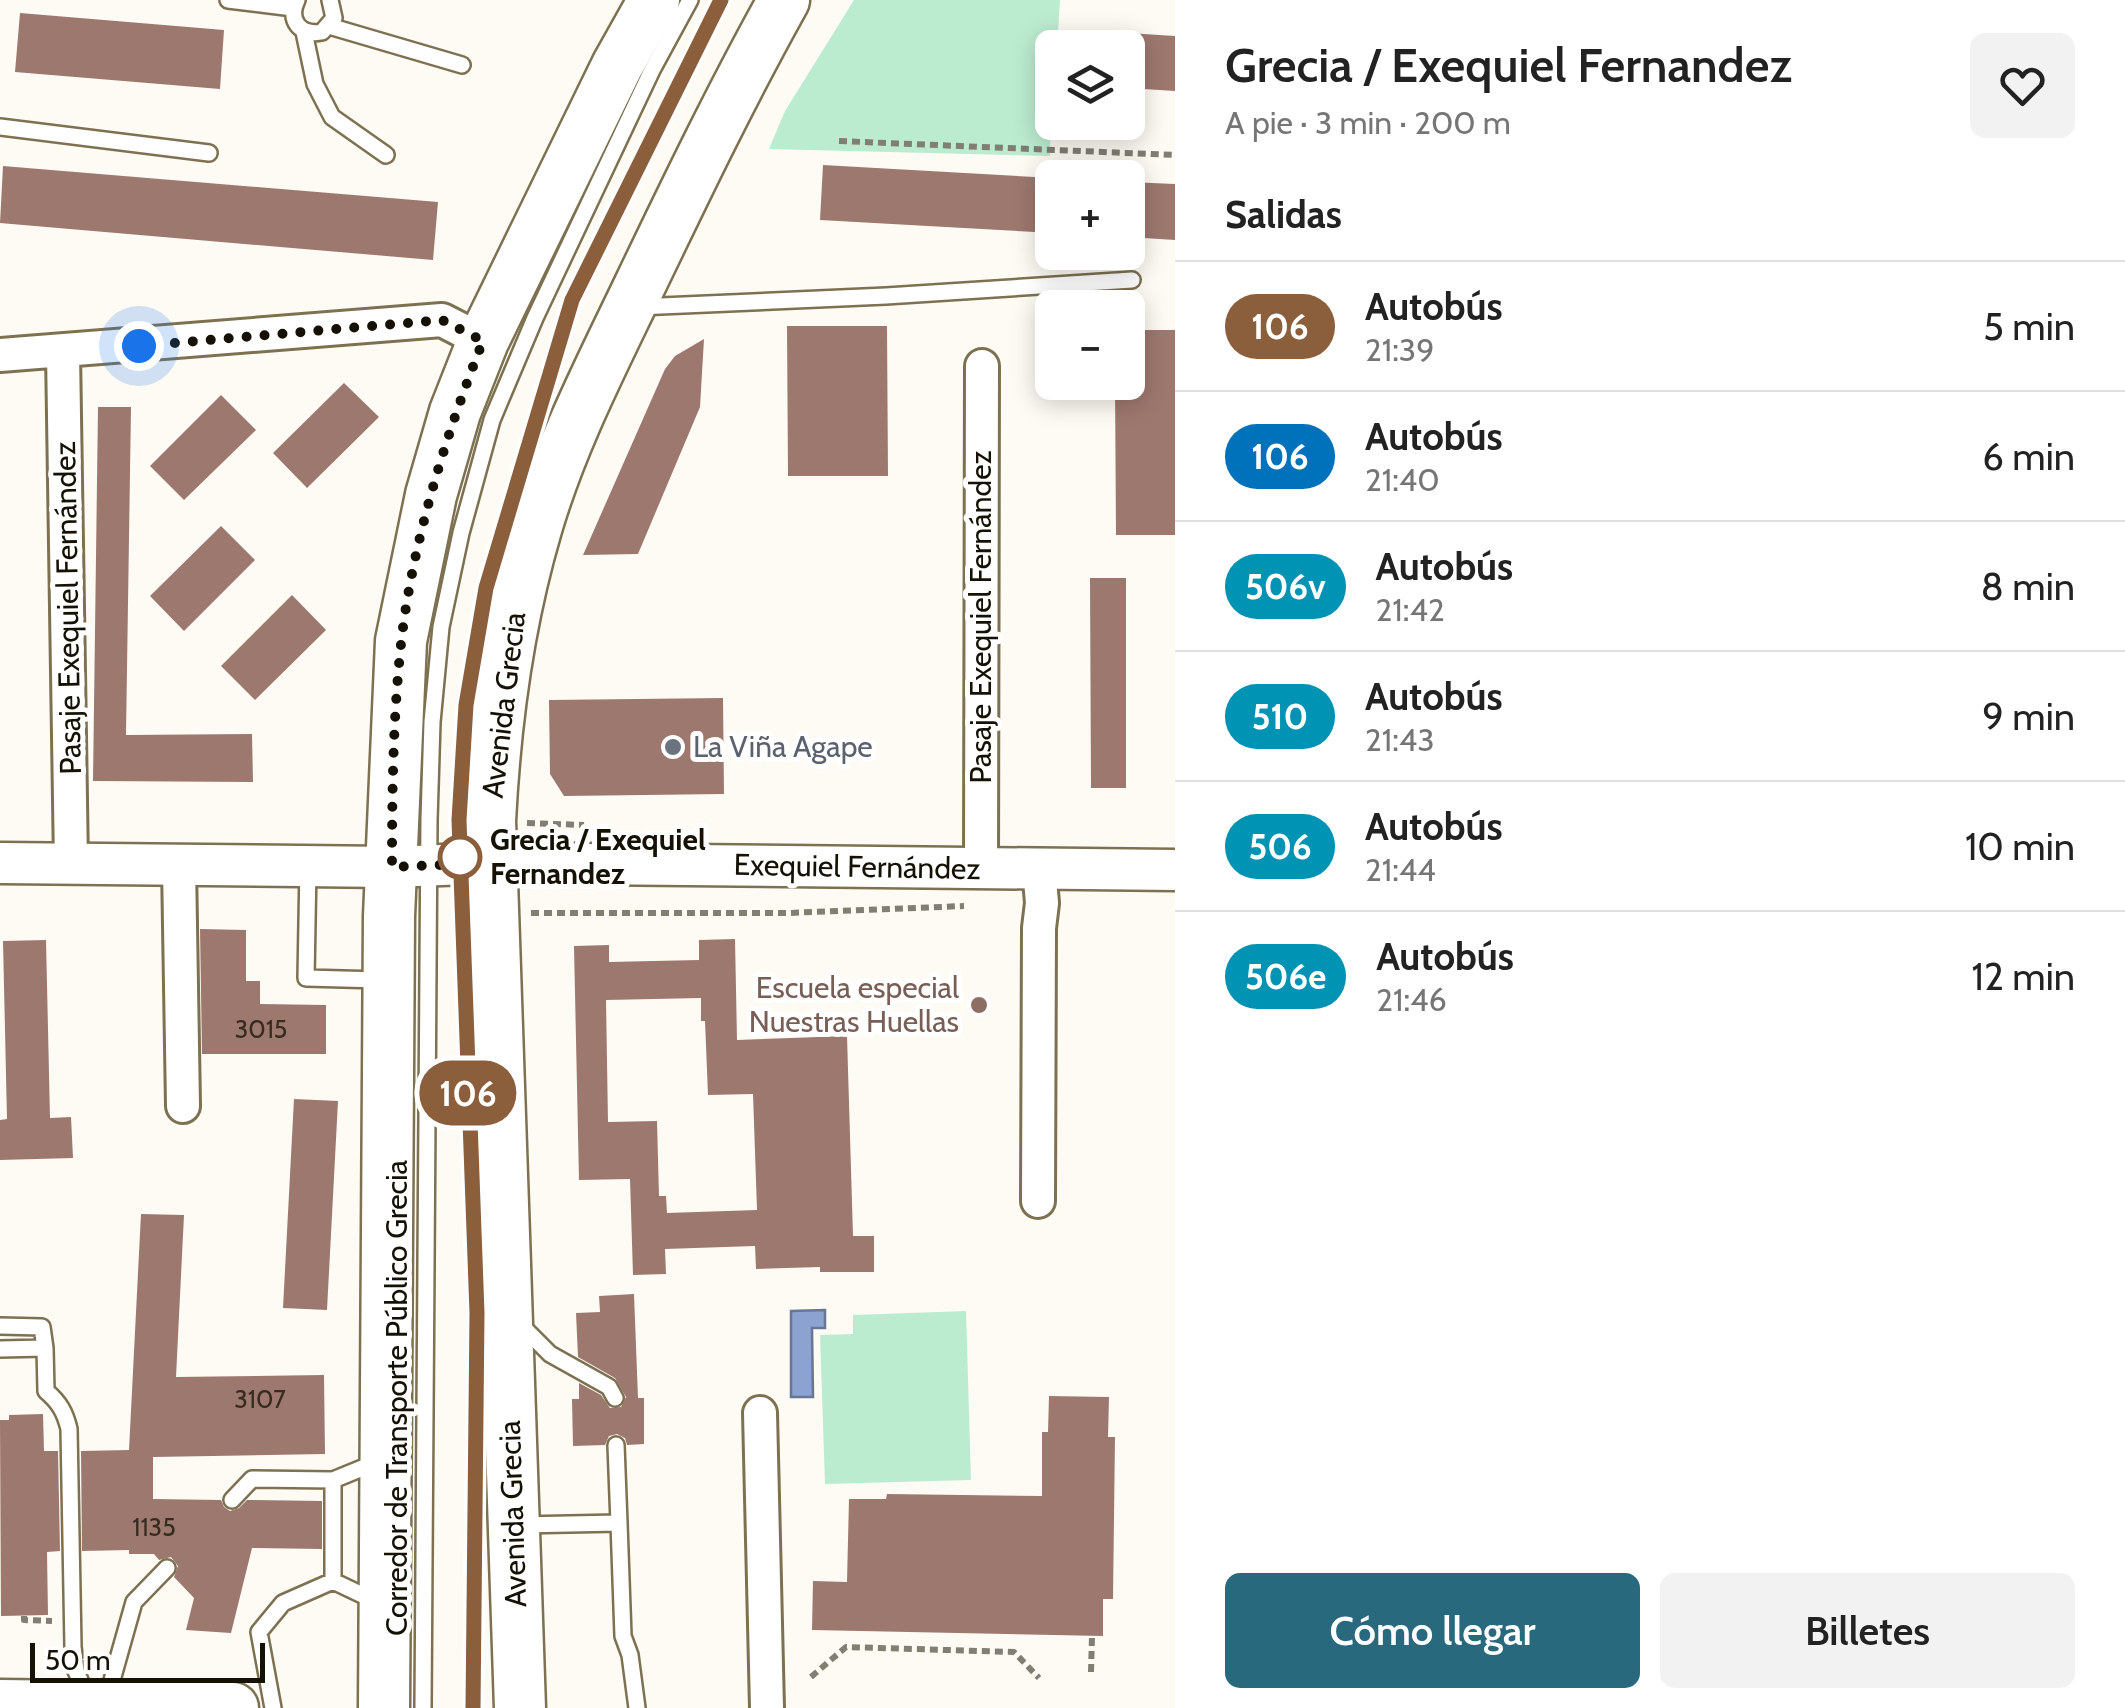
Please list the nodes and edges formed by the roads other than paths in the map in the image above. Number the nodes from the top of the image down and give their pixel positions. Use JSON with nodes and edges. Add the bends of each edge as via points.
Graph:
{"nodes":[{"id":1,"x":228,"y":0,"type":"edge"},
{"id":2,"x":330,"y":0,"type":"edge"},
{"id":3,"x":654,"y":0,"type":"edge"},
{"id":4,"x":690,"y":0,"type":"edge"},
{"id":5,"x":721,"y":0,"type":"edge"},
{"id":6,"x":784,"y":0,"type":"edge"},
{"id":7,"x":295,"y":4,"type":"edge"},
{"id":8,"x":330,"y":26,"type":"junction"},
{"id":9,"x":304,"y":32,"type":"junction"},
{"id":10,"x":462,"y":65,"type":"dead end"},
{"id":11,"x":0,"y":127,"type":"edge"},
{"id":12,"x":209,"y":153,"type":"dead end"},
{"id":13,"x":386,"y":155,"type":"dead end"},
{"id":14,"x":1132,"y":280,"type":"dead end"},
{"id":15,"x":629,"y":307,"type":"junction"},
{"id":16,"x":483,"y":341,"type":"junction"},
{"id":17,"x":64,"y":352,"type":"junction"},
{"id":18,"x":0,"y":356,"type":"edge"},
{"id":19,"x":982,"y":366,"type":"dead end"},
{"id":20,"x":0,"y":864,"type":"edge"},
{"id":21,"x":71,"y":864,"type":"junction"},
{"id":22,"x":179,"y":865,"type":"junction"},
{"id":23,"x":443,"y":865,"type":"junction"},
{"id":24,"x":308,"y":866,"type":"junction"},
{"id":25,"x":1039,"y":868,"type":"junction"},
{"id":26,"x":1175,"y":870,"type":"edge"},
{"id":27,"x":982,"y":887,"type":"junction"},
{"id":28,"x":388,"y":980,"type":"junction"},
{"id":29,"x":184,"y":1106,"type":"dead end"},
{"id":30,"x":1038,"y":1201,"type":"dead end"},
{"id":31,"x":507,"y":1311,"type":"junction"},
{"id":32,"x":0,"y":1326,"type":"edge"},
{"id":33,"x":45,"y":1348,"type":"junction"},
{"id":34,"x":0,"y":1349,"type":"edge"},
{"id":35,"x":615,"y":1398,"type":"dead end"},
{"id":36,"x":760,"y":1413,"type":"dead end"},
{"id":37,"x":616,"y":1445,"type":"dead end"},
{"id":38,"x":386,"y":1458,"type":"junction"},
{"id":39,"x":333,"y":1480,"type":"junction"},
{"id":40,"x":232,"y":1500,"type":"dead end"},
{"id":41,"x":619,"y":1523,"type":"junction"},
{"id":42,"x":514,"y":1525,"type":"junction"},
{"id":43,"x":166,"y":1568,"type":"dead end"},
{"id":44,"x":333,"y":1581,"type":"junction"},
{"id":45,"x":384,"y":1605,"type":"junction"},
{"id":46,"x":0,"y":1705,"type":"edge"},
{"id":47,"x":99,"y":1706,"type":"edge"},
{"id":48,"x":232,"y":1708,"type":"edge"},
{"id":49,"x":274,"y":1708,"type":"edge"},
{"id":50,"x":384,"y":1708,"type":"edge"},
{"id":51,"x":423,"y":1708,"type":"edge"},
{"id":52,"x":473,"y":1708,"type":"edge"},
{"id":53,"x":520,"y":1708,"type":"edge"},
{"id":54,"x":636,"y":1708,"type":"edge"},
{"id":55,"x":767,"y":1708,"type":"edge"}],
"edges":[{"from":1,"to":7,"type":"lane"},
{"from":2,"to":8,"type":"lane"},
{"from":3,"to":16,"type":"main road","name":"Avenida Grecia"},
{"from":4,"to":23,"type":"lane","name":"Corredor de Transporte Público Grecia","via":[[492,420],[442,626],[432,722]]},
{"from":5,"to":23,"type":"lane","name":"Corredor de Transporte Público Grecia","via":[[572,300],[486,588],[466,705],[459,820]]},
{"from":6,"to":15,"type":"main road","name":"Avenida Grecia"},
{"from":7,"to":9,"type":"lane","via":[[293,17]]},
{"from":8,"to":9,"type":"lane"},
{"from":8,"to":10,"type":"lane"},
{"from":9,"to":13,"type":"lane","via":[[315,84],[332,117]]},
{"from":11,"to":12,"type":"lane"},
{"from":14,"to":15,"type":"lane"},
{"from":15,"to":23,"type":"main road","name":"Avenida Grecia","via":[[537,524],[506,653],[494,741]]},
{"from":16,"to":17,"type":"street","via":[[442,320]]},
{"from":16,"to":23,"type":"main road","name":"Avenida Grecia","via":[[431,495],[401,641],[394,764]]},
{"from":17,"to":18,"type":"street"},
{"from":17,"to":21,"type":"street","name":"Pasaje Exequiel Fernández"},
{"from":19,"to":27,"type":"street","name":"Pasaje Exequiel Fernández"},
{"from":20,"to":21,"type":"street","name":"Exequiel Fernández"},
{"from":21,"to":22,"type":"street","name":"Exequiel Fernández"},
{"from":22,"to":24,"type":"street","name":"Exequiel Fernández"},
{"from":22,"to":29,"type":"street"},
{"from":23,"to":24,"type":"street","name":"Exequiel Fernández"},
{"from":23,"to":27,"type":"street","name":"Exequiel Fernández"},
{"from":23,"to":28,"type":"main road","name":"Avenida Grecia"},
{"from":23,"to":31,"type":"main road","name":"Avenida Grecia","via":[[494,916]]},
{"from":23,"to":51,"type":"lane","name":"Corredor de Transporte Público Grecia"},
{"from":23,"to":52,"type":"lane","name":"Corredor de Transporte Público Grecia","via":[[477,1313]]},
{"from":24,"to":28,"type":"lane","via":[[306,978]]},
{"from":25,"to":26,"type":"street","name":"Exequiel Fernández"},
{"from":25,"to":27,"type":"street","name":"Exequiel Fernández"},
{"from":25,"to":30,"type":"street"},
{"from":28,"to":38,"type":"main road","name":"Avenida Grecia"},
{"from":31,"to":35,"type":"lane","via":[[550,1354],[609,1387]]},
{"from":31,"to":42,"type":"main road","name":"Avenida Grecia"},
{"from":32,"to":33,"type":"lane","via":[[42,1326]]},
{"from":33,"to":34,"type":"lane"},
{"from":33,"to":47,"type":"lane","via":[[46,1390],[66,1414],[68,1429],[72,1647],[83,1692]]},
{"from":36,"to":55,"type":"street"},
{"from":37,"to":41,"type":"lane"},
{"from":38,"to":39,"type":"lane"},
{"from":38,"to":45,"type":"main road","name":"Avenida Grecia"},
{"from":39,"to":40,"type":"lane","via":[[252,1479]]},
{"from":39,"to":44,"type":"lane"},
{"from":41,"to":42,"type":"lane"},
{"from":41,"to":54,"type":"lane","via":[[623,1636]]},
{"from":42,"to":53,"type":"main road","name":"Avenida Grecia"},
{"from":43,"to":47,"type":"lane","via":[[134,1602]]},
{"from":44,"to":45,"type":"lane"},
{"from":44,"to":49,"type":"lane","via":[[283,1603],[259,1632]]},
{"from":45,"to":50,"type":"main road","name":"Avenida Grecia"},
{"from":46,"to":47,"type":"main road"},
{"from":47,"to":48,"type":"main road"}]}
